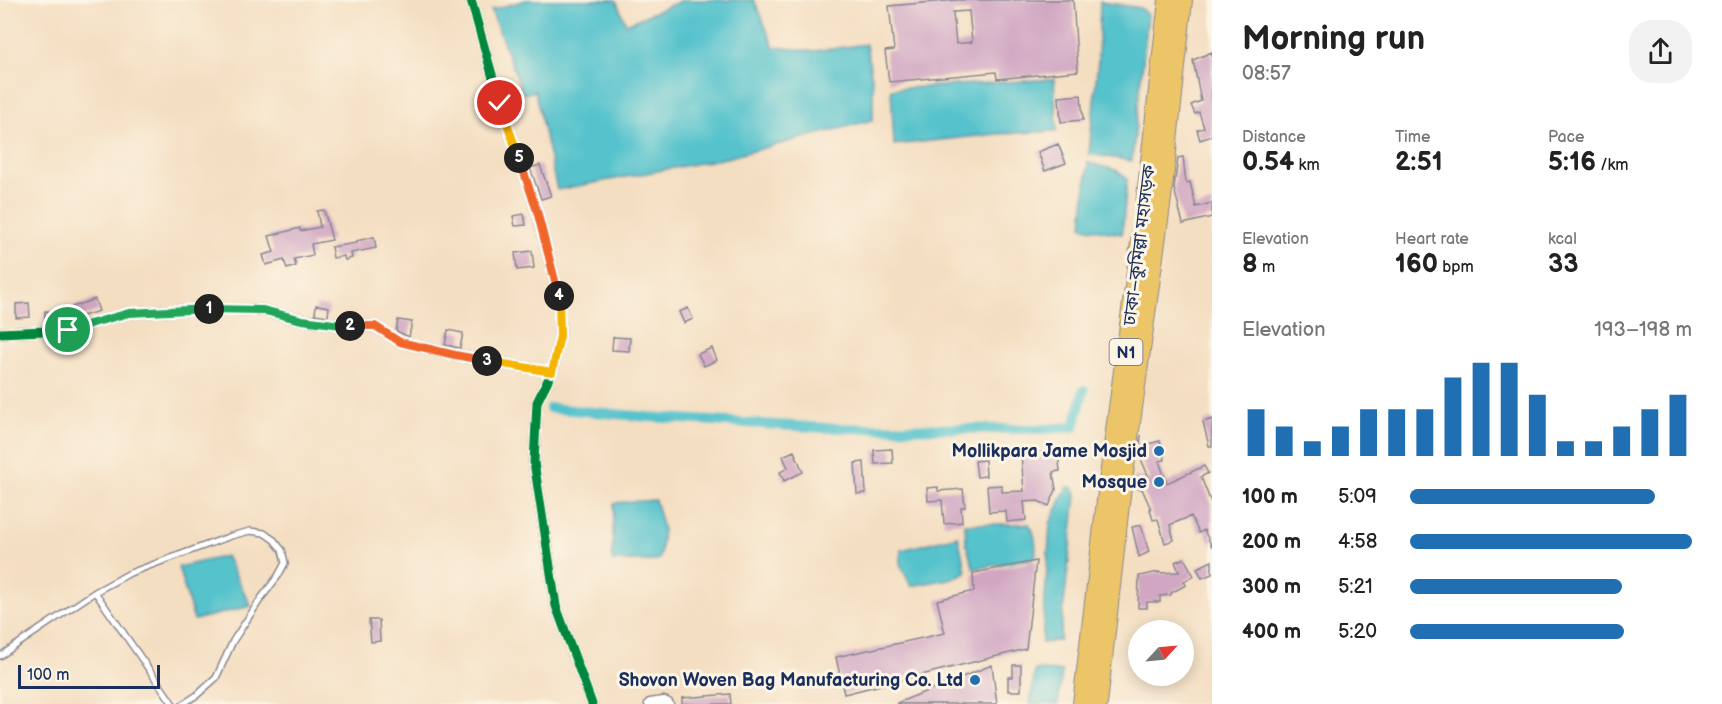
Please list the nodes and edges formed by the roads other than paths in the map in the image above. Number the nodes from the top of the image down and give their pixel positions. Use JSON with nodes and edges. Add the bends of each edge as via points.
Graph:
{"nodes":[{"id":1,"x":471,"y":0,"type":"edge"},
{"id":2,"x":1168,"y":0,"type":"edge"},
{"id":3,"x":1183,"y":0,"type":"edge"},
{"id":4,"x":0,"y":333,"type":"edge"},
{"id":5,"x":552,"y":372,"type":"junction"},
{"id":6,"x":95,"y":592,"type":"junction"},
{"id":7,"x":0,"y":656,"type":"edge"},
{"id":8,"x":173,"y":704,"type":"edge"},
{"id":9,"x":183,"y":704,"type":"edge"},
{"id":10,"x":592,"y":704,"type":"edge"},
{"id":11,"x":650,"y":704,"type":"edge"},
{"id":12,"x":668,"y":704,"type":"edge"},
{"id":13,"x":1082,"y":704,"type":"edge"},
{"id":14,"x":1098,"y":704,"type":"edge"}],
"edges":[{"from":1,"to":5,"type":"street","via":[[500,103],[537,211],[559,297],[560,336]]},
{"from":2,"to":13,"type":"highway","name":"ঢাকা–কুমিল্লা মহাসড়ক","number":"N1"},
{"from":3,"to":14,"type":"highway","name":"ঢাকা–কুমিল্লা মহাসড়ক","number":"N1"},
{"from":4,"to":5,"type":"street","via":[[68,330],[129,313],[262,310],[302,320],[375,326],[400,342]]},
{"from":5,"to":10,"type":"street","via":[[537,402],[534,462],[556,606]]},
{"from":6,"to":7,"type":"lane"},
{"from":6,"to":8,"type":"lane"},
{"from":6,"to":9,"type":"lane","via":[[130,573],[250,531],[264,533],[282,550],[285,563],[233,641],[216,678]]},
{"from":11,"to":12,"type":"street"}]}
